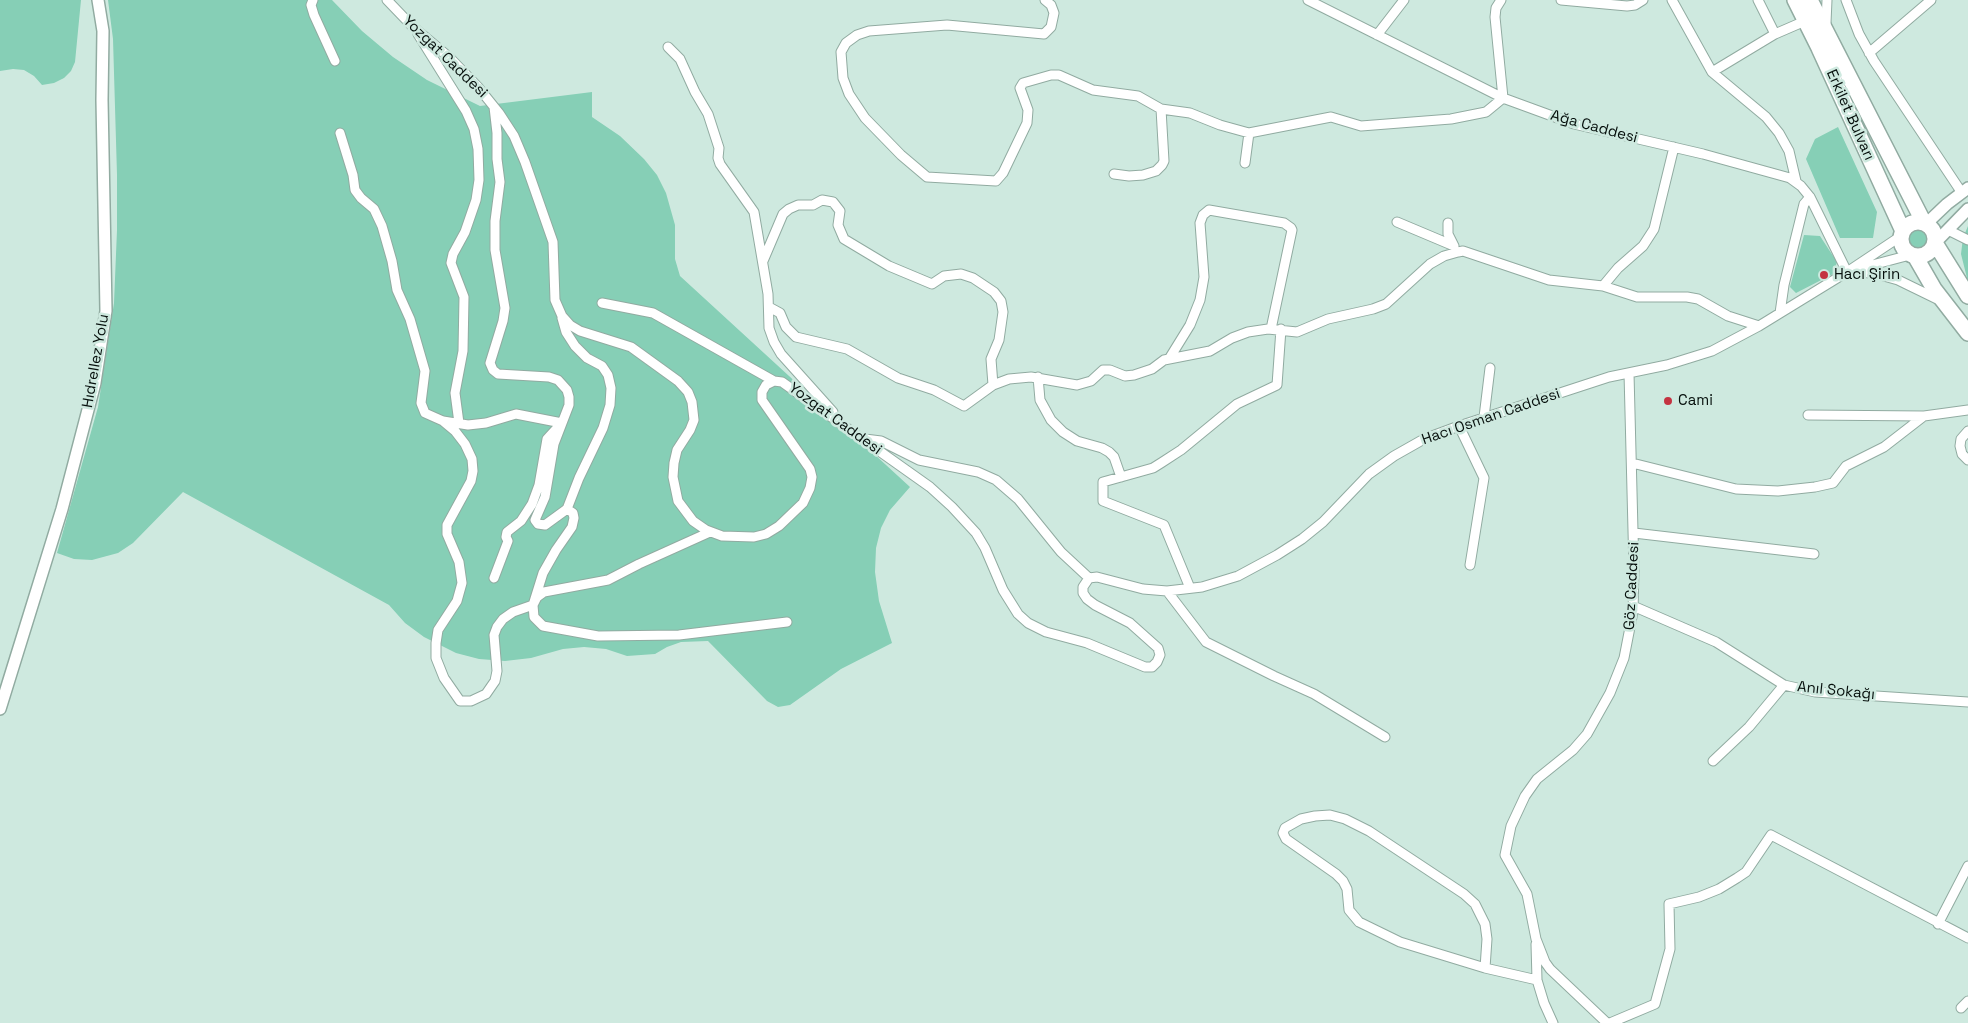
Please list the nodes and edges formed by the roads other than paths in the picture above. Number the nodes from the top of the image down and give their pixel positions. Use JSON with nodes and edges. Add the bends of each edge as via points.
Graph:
{"nodes":[{"id":1,"x":98,"y":0,"type":"edge"},
{"id":2,"x":313,"y":0,"type":"edge"},
{"id":3,"x":387,"y":0,"type":"edge"},
{"id":4,"x":1045,"y":0,"type":"edge"},
{"id":5,"x":1308,"y":0,"type":"edge"},
{"id":6,"x":1404,"y":0,"type":"edge"},
{"id":7,"x":1501,"y":0,"type":"edge"},
{"id":8,"x":1561,"y":0,"type":"edge"},
{"id":9,"x":1643,"y":0,"type":"edge"},
{"id":10,"x":1672,"y":0,"type":"edge"},
{"id":11,"x":1758,"y":0,"type":"edge"},
{"id":12,"x":1795,"y":0,"type":"edge"},
{"id":13,"x":1810,"y":0,"type":"edge"},
{"id":14,"x":1827,"y":0,"type":"edge"},
{"id":15,"x":1846,"y":0,"type":"edge"},
{"id":16,"x":1931,"y":0,"type":"edge"},
{"id":17,"x":1805,"y":21,"type":"junction"},
{"id":18,"x":412,"y":26,"type":"junction"},
{"id":19,"x":1775,"y":34,"type":"junction"},
{"id":20,"x":1377,"y":35,"type":"junction"},
{"id":21,"x":1828,"y":36,"type":"junction"},
{"id":22,"x":668,"y":47,"type":"dead end"},
{"id":23,"x":1869,"y":53,"type":"junction"},
{"id":24,"x":335,"y":61,"type":"dead end"},
{"id":25,"x":1712,"y":72,"type":"junction"},
{"id":26,"x":1503,"y":98,"type":"junction"},
{"id":27,"x":494,"y":106,"type":"junction"},
{"id":28,"x":1161,"y":109,"type":"junction"},
{"id":29,"x":340,"y":133,"type":"dead end"},
{"id":30,"x":1249,"y":133,"type":"junction"},
{"id":31,"x":1674,"y":147,"type":"junction"},
{"id":32,"x":1245,"y":163,"type":"dead end"},
{"id":33,"x":1114,"y":174,"type":"dead end"},
{"id":34,"x":1796,"y":181,"type":"junction"},
{"id":35,"x":1965,"y":190,"type":"edge"},
{"id":36,"x":1810,"y":197,"type":"junction"},
{"id":37,"x":1968,"y":210,"type":"edge"},
{"id":38,"x":1396,"y":222,"type":"dead end"},
{"id":39,"x":1448,"y":223,"type":"dead end"},
{"id":40,"x":1925,"y":223,"type":"junction"},
{"id":41,"x":1948,"y":230,"type":"junction"},
{"id":42,"x":1902,"y":234,"type":"junction"},
{"id":43,"x":1968,"y":240,"type":"edge"},
{"id":44,"x":1935,"y":243,"type":"junction"},
{"id":45,"x":1456,"y":249,"type":"junction"},
{"id":46,"x":1912,"y":255,"type":"junction"},
{"id":47,"x":762,"y":261,"type":"junction"},
{"id":48,"x":1847,"y":272,"type":"junction"},
{"id":49,"x":1603,"y":286,"type":"junction"},
{"id":50,"x":1968,"y":296,"type":"edge"},
{"id":51,"x":602,"y":303,"type":"dead end"},
{"id":52,"x":1947,"y":306,"type":"junction"},
{"id":53,"x":769,"y":307,"type":"junction"},
{"id":54,"x":1780,"y":313,"type":"junction"},
{"id":55,"x":562,"y":316,"type":"junction"},
{"id":56,"x":1759,"y":326,"type":"junction"},
{"id":57,"x":1276,"y":329,"type":"junction"},
{"id":58,"x":1968,"y":333,"type":"edge"},
{"id":59,"x":1169,"y":359,"type":"junction"},
{"id":60,"x":1490,"y":368,"type":"dead end"},
{"id":61,"x":1629,"y":373,"type":"junction"},
{"id":62,"x":1038,"y":378,"type":"junction"},
{"id":63,"x":774,"y":381,"type":"junction"},
{"id":64,"x":994,"y":386,"type":"junction"},
{"id":65,"x":1968,"y":410,"type":"edge"},
{"id":66,"x":1808,"y":415,"type":"dead end"},
{"id":67,"x":1924,"y":416,"type":"junction"},
{"id":68,"x":1484,"y":417,"type":"junction"},
{"id":69,"x":443,"y":421,"type":"junction"},
{"id":70,"x":459,"y":423,"type":"junction"},
{"id":71,"x":562,"y":423,"type":"junction"},
{"id":72,"x":843,"y":424,"type":"junction"},
{"id":73,"x":1459,"y":426,"type":"junction"},
{"id":74,"x":1968,"y":431,"type":"edge"},
{"id":75,"x":865,"y":440,"type":"junction"},
{"id":76,"x":1968,"y":460,"type":"edge"},
{"id":77,"x":1632,"y":463,"type":"junction"},
{"id":78,"x":1121,"y":477,"type":"junction"},
{"id":79,"x":567,"y":510,"type":"junction"},
{"id":80,"x":710,"y":532,"type":"junction"},
{"id":81,"x":1634,"y":533,"type":"junction"},
{"id":82,"x":1814,"y":554,"type":"dead end"},
{"id":83,"x":1470,"y":565,"type":"dead end"},
{"id":84,"x":1093,"y":577,"type":"junction"},
{"id":85,"x":494,"y":578,"type":"dead end"},
{"id":86,"x":1190,"y":588,"type":"junction"},
{"id":87,"x":1167,"y":591,"type":"junction"},
{"id":88,"x":533,"y":604,"type":"junction"},
{"id":89,"x":1633,"y":606,"type":"junction"},
{"id":90,"x":787,"y":622,"type":"dead end"},
{"id":91,"x":1784,"y":685,"type":"junction"},
{"id":92,"x":1968,"y":702,"type":"edge"},
{"id":93,"x":0,"y":709,"type":"edge"},
{"id":94,"x":1385,"y":737,"type":"dead end"},
{"id":95,"x":1713,"y":761,"type":"dead end"},
{"id":96,"x":1968,"y":866,"type":"edge"},
{"id":97,"x":1938,"y":924,"type":"junction"},
{"id":98,"x":1968,"y":938,"type":"edge"},
{"id":99,"x":1536,"y":939,"type":"junction"},
{"id":100,"x":1485,"y":968,"type":"junction"},
{"id":101,"x":1537,"y":980,"type":"junction"},
{"id":102,"x":1968,"y":1001,"type":"edge"},
{"id":103,"x":1961,"y":1008,"type":"dead end"},
{"id":104,"x":1553,"y":1023,"type":"edge"},
{"id":105,"x":1609,"y":1023,"type":"edge"}],
"edges":[{"from":1,"to":93,"type":"street","name":"Hıdrellez Yolu","via":[[103,31],[106,311],[95,383],[62,509]]},
{"from":2,"to":24,"type":"street","via":[[314,15]]},
{"from":3,"to":18,"type":"street","name":"Yozgat Caddesi"},
{"from":4,"to":28,"type":"street","via":[[1053,9],[1053,17],[1049,30],[1040,35],[947,24],[875,30],[857,35],[846,43],[841,52],[849,94],[865,118],[927,177],[986,180],[996,180],[1003,173],[1027,123],[1028,110],[1020,88],[1023,83],[1059,75],[1093,90],[1138,96]]},
{"from":5,"to":20,"type":"street","name":"Ağa Caddesi"},
{"from":6,"to":20,"type":"street"},
{"from":7,"to":26,"type":"street","via":[[1494,18]]},
{"from":8,"to":9,"type":"street","via":[[1627,6]]},
{"from":10,"to":25,"type":"street"},
{"from":11,"to":19,"type":"street"},
{"from":12,"to":17,"type":"main road","name":"Erkilet Bulvarı"},
{"from":13,"to":21,"type":"main road","name":"Erkilet Bulvarı"},
{"from":14,"to":21,"type":"street"},
{"from":15,"to":23,"type":"street"},
{"from":16,"to":23,"type":"street"},
{"from":17,"to":19,"type":"street"},
{"from":17,"to":42,"type":"main road","name":"Erkilet Bulvarı"},
{"from":18,"to":27,"type":"street","name":"Yozgat Caddesi","via":[[450,58]]},
{"from":18,"to":70,"type":"street","via":[[466,110],[478,149],[476,200],[466,232],[451,262],[464,297],[463,351],[455,393]]},
{"from":19,"to":25,"type":"street"},
{"from":20,"to":26,"type":"street","name":"Ağa Caddesi"},
{"from":21,"to":40,"type":"main road","name":"Erkilet Bulvarı"},
{"from":22,"to":47,"type":"street","via":[[680,58],[708,114],[719,148],[720,164],[754,212]]},
{"from":23,"to":35,"type":"street"},
{"from":25,"to":34,"type":"street","via":[[1766,117],[1779,133],[1789,151]]},
{"from":26,"to":30,"type":"street","via":[[1486,112],[1451,119],[1361,126],[1331,117]]},
{"from":26,"to":31,"type":"street","name":"Ağa Caddesi","via":[[1574,124]]},
{"from":27,"to":55,"type":"street","name":"Yozgat Caddesi","via":[[520,149],[554,242],[555,300]]},
{"from":27,"to":71,"type":"street","via":[[500,182],[495,250],[505,308],[490,363],[498,374],[550,377],[562,384],[569,401]]},
{"from":28,"to":30,"type":"street","via":[[1190,113]]},
{"from":28,"to":33,"type":"street","via":[[1162,165],[1156,171],[1143,175]]},
{"from":29,"to":69,"type":"street","via":[[355,190],[380,219],[396,290],[413,327],[425,371],[422,407],[428,415]]},
{"from":30,"to":32,"type":"street"},
{"from":31,"to":34,"type":"street","name":"Ağa Caddesi","via":[[1784,175]]},
{"from":31,"to":49,"type":"street","via":[[1654,229],[1643,246]]},
{"from":34,"to":36,"type":"street","name":"Ağa Caddesi"},
{"from":35,"to":40,"type":"street"},
{"from":36,"to":48,"type":"street","name":"Ağa Caddesi"},
{"from":36,"to":54,"type":"street","via":[[1804,204]]},
{"from":37,"to":41,"type":"street"},
{"from":38,"to":45,"type":"street"},
{"from":39,"to":45,"type":"street","via":[[1448,234]]},
{"from":40,"to":42,"type":"main road","via":[[1909,224]]},
{"from":40,"to":44,"type":"main road","via":[[1934,233]]},
{"from":41,"to":43,"type":"street"},
{"from":41,"to":44,"type":"street"},
{"from":42,"to":46,"type":"main road","via":[[1902,246]]},
{"from":42,"to":48,"type":"street"},
{"from":44,"to":46,"type":"main road","via":[[1927,254]]},
{"from":44,"to":50,"type":"main road"},
{"from":45,"to":49,"type":"street","via":[[1549,280]]},
{"from":45,"to":57,"type":"street","via":[[1430,264],[1386,304],[1328,319],[1297,332]]},
{"from":46,"to":48,"type":"street"},
{"from":46,"to":52,"type":"main road"},
{"from":47,"to":53,"type":"street"},
{"from":47,"to":64,"type":"street","via":[[783,214],[789,209],[822,200],[833,202],[840,211],[838,225],[844,239],[882,262],[932,284],[949,274],[967,275],[994,292],[1001,301],[1003,312],[999,340],[991,358]]},
{"from":48,"to":52,"type":"street","via":[[1873,273],[1898,280]]},
{"from":48,"to":54,"type":"street","name":"Hacı Osman Caddesi"},
{"from":49,"to":56,"type":"street","via":[[1637,298],[1698,299],[1728,316]]},
{"from":51,"to":63,"type":"street","via":[[653,313]]},
{"from":52,"to":58,"type":"main road"},
{"from":53,"to":64,"type":"street","via":[[780,313],[786,327],[796,337],[847,349],[898,378],[934,390],[961,406],[969,405]]},
{"from":53,"to":72,"type":"street","via":[[769,328],[777,348]]},
{"from":54,"to":56,"type":"street","name":"Hacı Osman Caddesi"},
{"from":55,"to":79,"type":"street","via":[[566,332],[575,346],[602,366],[611,388],[603,428]]},
{"from":55,"to":80,"type":"street","name":"Yozgat Caddesi","via":[[580,331],[631,347],[688,392],[694,420],[675,456],[674,485],[678,501],[687,515]]},
{"from":56,"to":61,"type":"street","name":"Hacı Osman Caddesi","via":[[1728,344],[1697,356]]},
{"from":57,"to":59,"type":"street","via":[[1240,335],[1203,353]]},
{"from":57,"to":59,"type":"street","via":[[1291,228],[1284,223],[1210,210],[1200,223],[1204,277],[1200,300],[1190,325]]},
{"from":57,"to":78,"type":"street","via":[[1277,385],[1238,404],[1153,468]]},
{"from":59,"to":62,"type":"street","via":[[1134,375],[1124,376],[1103,370],[1082,384]]},
{"from":60,"to":68,"type":"street"},
{"from":61,"to":68,"type":"street","name":"Hacı Osman Caddesi"},
{"from":61,"to":77,"type":"street","name":"Göz Caddesi"},
{"from":62,"to":64,"type":"street","via":[[1017,377]]},
{"from":62,"to":78,"type":"street","via":[[1040,400],[1051,420],[1077,441],[1110,452]]},
{"from":63,"to":72,"type":"street","name":"Yozgat Caddesi","via":[[786,383]]},
{"from":63,"to":80,"type":"street","name":"Yozgat Caddesi","via":[[764,388],[762,400],[808,466],[812,477],[808,493],[793,514],[766,534],[740,538]]},
{"from":65,"to":67,"type":"street"},
{"from":66,"to":67,"type":"street"},
{"from":67,"to":77,"type":"street","via":[[1884,447],[1846,466],[1833,483],[1815,486],[1778,490],[1736,489]]},
{"from":68,"to":73,"type":"street","name":"Hacı Osman Caddesi"},
{"from":69,"to":70,"type":"street"},
{"from":69,"to":88,"type":"street","via":[[465,444],[474,467],[471,482],[447,525],[462,583],[457,601],[442,623],[436,643],[440,672],[460,701],[477,700],[490,690],[496,676],[494,635],[497,627],[512,612]]},
{"from":70,"to":71,"type":"street","via":[[486,423],[516,414]]},
{"from":71,"to":79,"type":"street","via":[[552,455],[545,497],[535,520],[545,525]]},
{"from":71,"to":85,"type":"street","via":[[547,439],[536,494],[524,517],[507,532],[508,541]]},
{"from":72,"to":75,"type":"street","name":"Yozgat Caddesi"},
{"from":73,"to":83,"type":"street","via":[[1484,478]]},
{"from":73,"to":86,"type":"street","name":"Hacı Osman Caddesi","via":[[1424,439],[1381,465],[1358,483],[1313,530],[1283,552],[1238,576]]},
{"from":74,"to":76,"type":"street","via":[[1960,446]]},
{"from":75,"to":84,"type":"street","via":[[882,441],[919,460],[978,472],[996,480],[1018,499],[1067,559]]},
{"from":75,"to":84,"type":"street","name":"Yozgat Caddesi","via":[[936,492],[970,526],[985,548],[996,578],[1010,602],[1028,623],[1142,666],[1149,668],[1155,665],[1160,652],[1148,638],[1084,596],[1083,587]]},
{"from":77,"to":81,"type":"street","name":"Göz Caddesi"},
{"from":78,"to":86,"type":"street","via":[[1103,482],[1103,501],[1164,525]]},
{"from":79,"to":88,"type":"street","via":[[574,516],[572,527],[549,561]]},
{"from":80,"to":88,"type":"street","via":[[608,580],[544,592]]},
{"from":81,"to":82,"type":"street"},
{"from":81,"to":89,"type":"street","name":"Göz Caddesi"},
{"from":84,"to":87,"type":"street","name":"Hacı Osman Caddesi"},
{"from":86,"to":87,"type":"street","name":"Hacı Osman Caddesi"},
{"from":87,"to":94,"type":"street","via":[[1206,642],[1314,694]]},
{"from":88,"to":90,"type":"street","via":[[534,617],[542,626],[598,636],[679,634]]},
{"from":89,"to":91,"type":"street","name":"Anıl Sokağı","via":[[1716,642]]},
{"from":89,"to":99,"type":"street","name":"Göz Caddesi","via":[[1624,658],[1598,718],[1579,744],[1531,786],[1510,830],[1505,856],[1527,894]]},
{"from":91,"to":92,"type":"street","name":"Anıl Sokağı","via":[[1816,692]]},
{"from":91,"to":95,"type":"street","via":[[1749,727]]},
{"from":96,"to":97,"type":"street"},
{"from":97,"to":98,"type":"street"},
{"from":97,"to":105,"type":"street","via":[[1772,835],[1746,872],[1700,897],[1669,904],[1670,949],[1655,1004]]},
{"from":99,"to":101,"type":"street"},
{"from":99,"to":105,"type":"street","name":"Göz Caddesi","via":[[1550,969]]},
{"from":100,"to":100,"type":"street","via":[[1400,942],[1359,922],[1349,910],[1347,889],[1342,881],[1286,839],[1285,828],[1315,816],[1345,819],[1464,894],[1479,910],[1485,924]]},
{"from":100,"to":101,"type":"street"},
{"from":101,"to":104,"type":"street"},
{"from":102,"to":103,"type":"street"}]}
